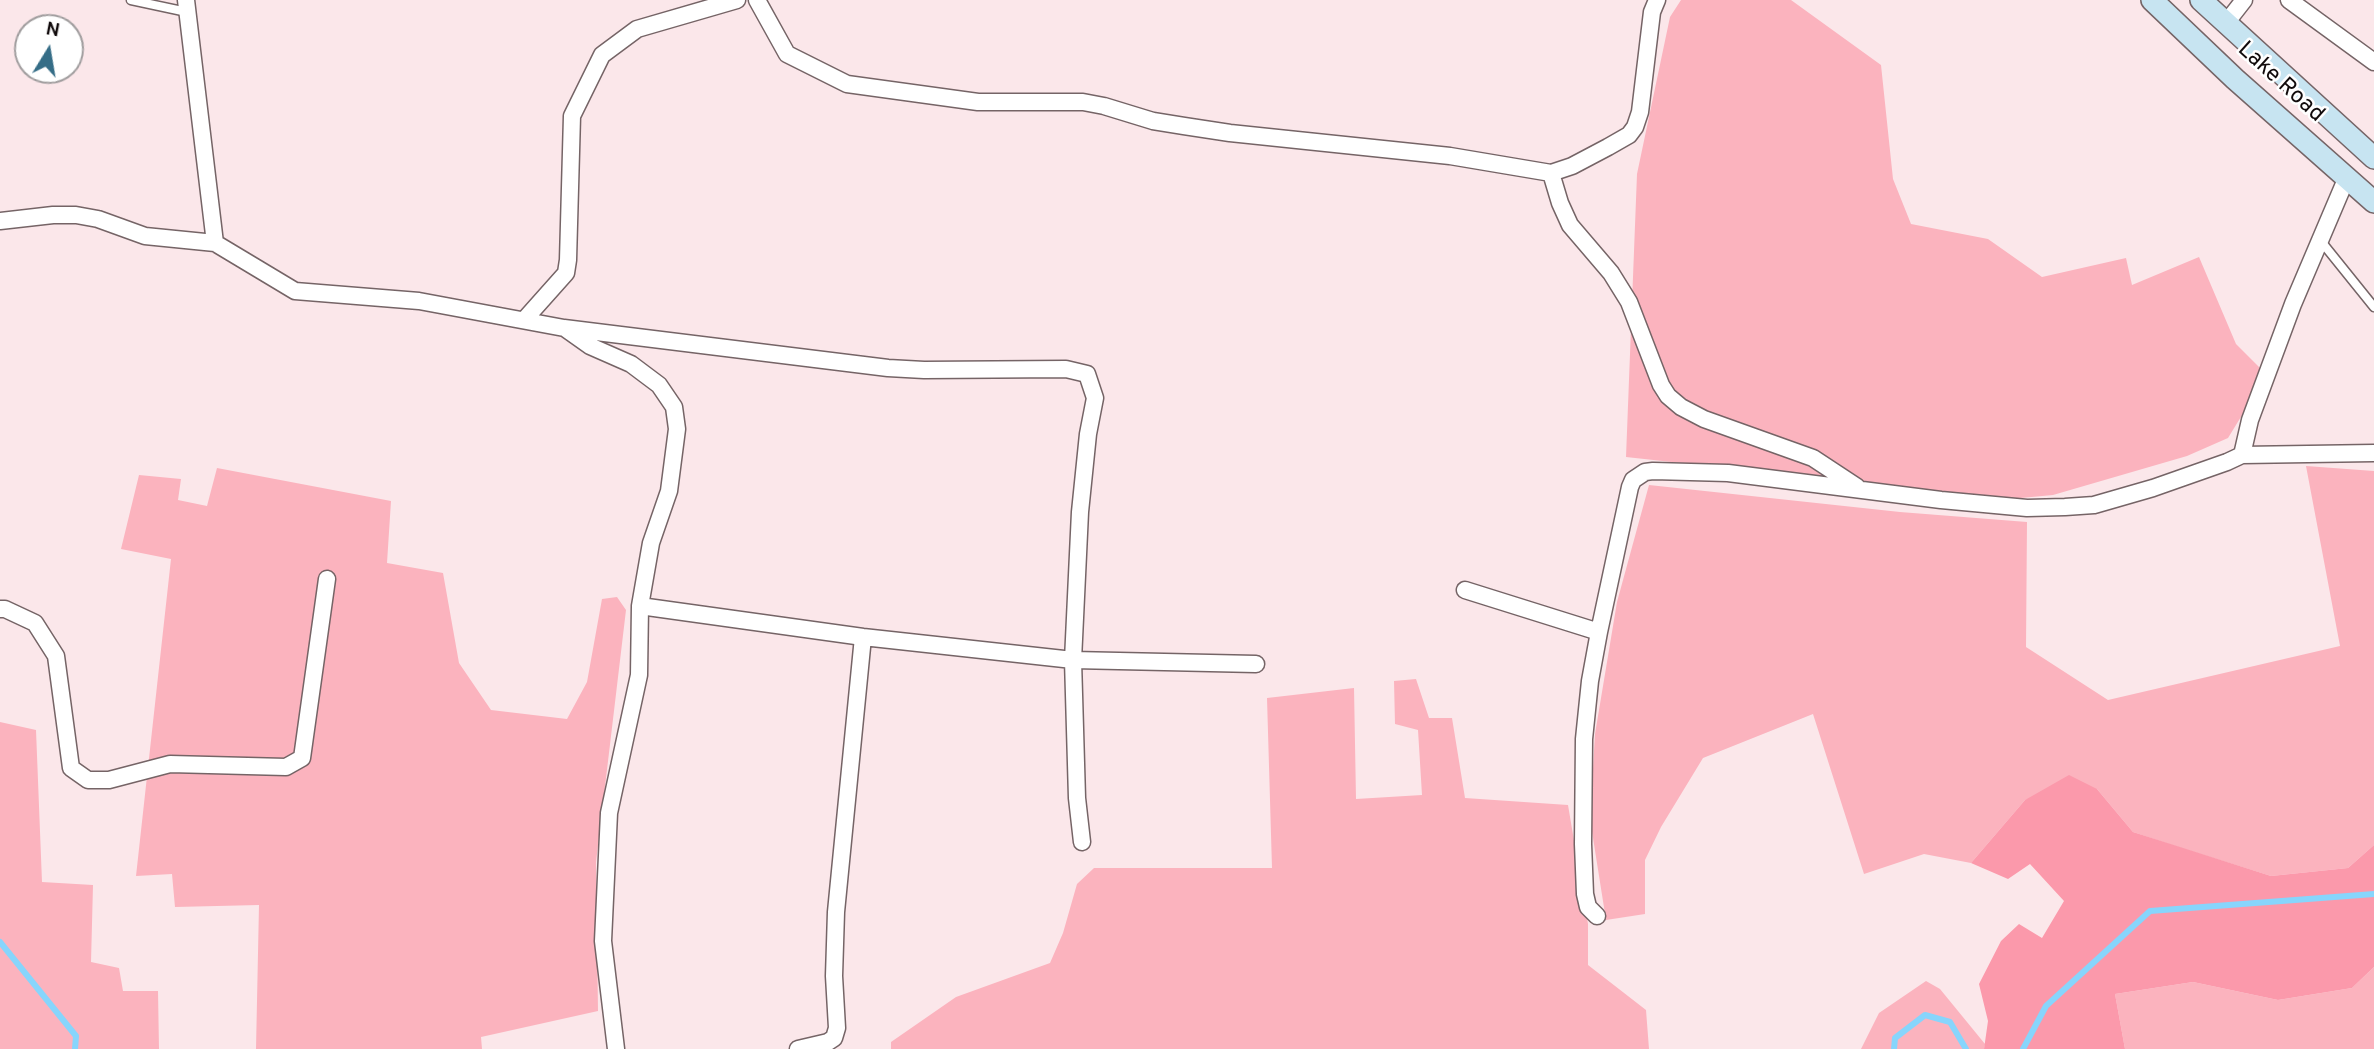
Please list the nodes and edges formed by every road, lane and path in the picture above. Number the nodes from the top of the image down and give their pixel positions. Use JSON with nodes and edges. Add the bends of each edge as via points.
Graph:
{"nodes":[{"id":1,"x":131,"y":0,"type":"edge"},
{"id":2,"x":737,"y":0,"type":"edge"},
{"id":3,"x":757,"y":0,"type":"edge"},
{"id":4,"x":1657,"y":0,"type":"edge"},
{"id":5,"x":2152,"y":0,"type":"edge"},
{"id":6,"x":2201,"y":0,"type":"edge"},
{"id":7,"x":2244,"y":0,"type":"edge"},
{"id":8,"x":2289,"y":0,"type":"edge"},
{"id":9,"x":187,"y":6,"type":"edge"},
{"id":10,"x":2226,"y":23,"type":"junction"},
{"id":11,"x":2370,"y":52,"type":"edge"},
{"id":12,"x":2374,"y":158,"type":"edge"},
{"id":13,"x":1551,"y":173,"type":"junction"},
{"id":14,"x":2347,"y":177,"type":"junction"},
{"id":15,"x":2374,"y":202,"type":"edge"},
{"id":16,"x":0,"y":221,"type":"edge"},
{"id":17,"x":2320,"y":240,"type":"junction"},
{"id":18,"x":215,"y":243,"type":"junction"},
{"id":19,"x":2374,"y":307,"type":"edge"},
{"id":20,"x":525,"y":319,"type":"junction"},
{"id":21,"x":564,"y":328,"type":"junction"},
{"id":22,"x":2374,"y":453,"type":"edge"},
{"id":23,"x":2242,"y":455,"type":"junction"},
{"id":24,"x":1860,"y":489,"type":"junction"},
{"id":25,"x":327,"y":579,"type":"dead end"},
{"id":26,"x":1465,"y":590,"type":"dead end"},
{"id":27,"x":640,"y":606,"type":"junction"},
{"id":28,"x":0,"y":609,"type":"edge"},
{"id":29,"x":1599,"y":632,"type":"junction"},
{"id":30,"x":863,"y":637,"type":"junction"},
{"id":31,"x":1073,"y":660,"type":"junction"},
{"id":32,"x":1256,"y":664,"type":"dead end"},
{"id":33,"x":1082,"y":842,"type":"dead end"},
{"id":34,"x":1597,"y":916,"type":"dead end"},
{"id":35,"x":616,"y":1049,"type":"edge"},
{"id":36,"x":798,"y":1049,"type":"edge"}],
"edges":[{"from":1,"to":9,"type":"lane"},
{"from":2,"to":20,"type":"street","via":[[636,29],[602,55],[572,116],[566,273]]},
{"from":3,"to":13,"type":"street","via":[[786,54],[847,84],[978,102],[1083,102],[1195,128],[1450,156]]},
{"from":4,"to":13,"type":"street","via":[[1635,127],[1608,147]]},
{"from":5,"to":14,"type":"main road","name":"Lake Road"},
{"from":6,"to":10,"type":"main road","name":"Lake Road"},
{"from":7,"to":10,"type":"street"},
{"from":8,"to":11,"type":"street"},
{"from":9,"to":18,"type":"street"},
{"from":10,"to":12,"type":"main road","name":"Lake Road"},
{"from":13,"to":24,"type":"street","via":[[1570,225],[1629,302],[1668,396],[1704,419],[1814,458]]},
{"from":14,"to":15,"type":"main road","name":"Lake Road"},
{"from":14,"to":17,"type":"street"},
{"from":16,"to":18,"type":"street","via":[[76,215],[145,236]]},
{"from":17,"to":19,"type":"lane"},
{"from":17,"to":23,"type":"street","via":[[2250,420]]},
{"from":18,"to":20,"type":"street","via":[[295,290],[419,301]]},
{"from":20,"to":21,"type":"street"},
{"from":21,"to":27,"type":"street","via":[[590,346],[631,364],[659,385],[674,407],[677,429],[668,491],[651,543]]},
{"from":21,"to":31,"type":"street","via":[[888,368],[1066,369],[1087,374],[1095,398],[1080,512]]},
{"from":22,"to":23,"type":"street"},
{"from":23,"to":24,"type":"street","via":[[2094,505],[2027,508]]},
{"from":24,"to":29,"type":"street","via":[[1728,473],[1653,471],[1639,475],[1630,487]]},
{"from":25,"to":28,"type":"street","via":[[302,758],[286,767],[170,764],[109,780],[88,780],[71,768],[56,656],[35,623]]},
{"from":26,"to":29,"type":"street"},
{"from":27,"to":30,"type":"street"},
{"from":27,"to":35,"type":"street","via":[[639,676],[609,813],[605,881],[603,941]]},
{"from":29,"to":34,"type":"street","via":[[1584,739],[1583,844],[1585,894],[1588,907]]},
{"from":30,"to":31,"type":"street"},
{"from":30,"to":36,"type":"street","via":[[836,912],[837,1028],[828,1042]]},
{"from":31,"to":32,"type":"street"},
{"from":31,"to":33,"type":"street"}]}
